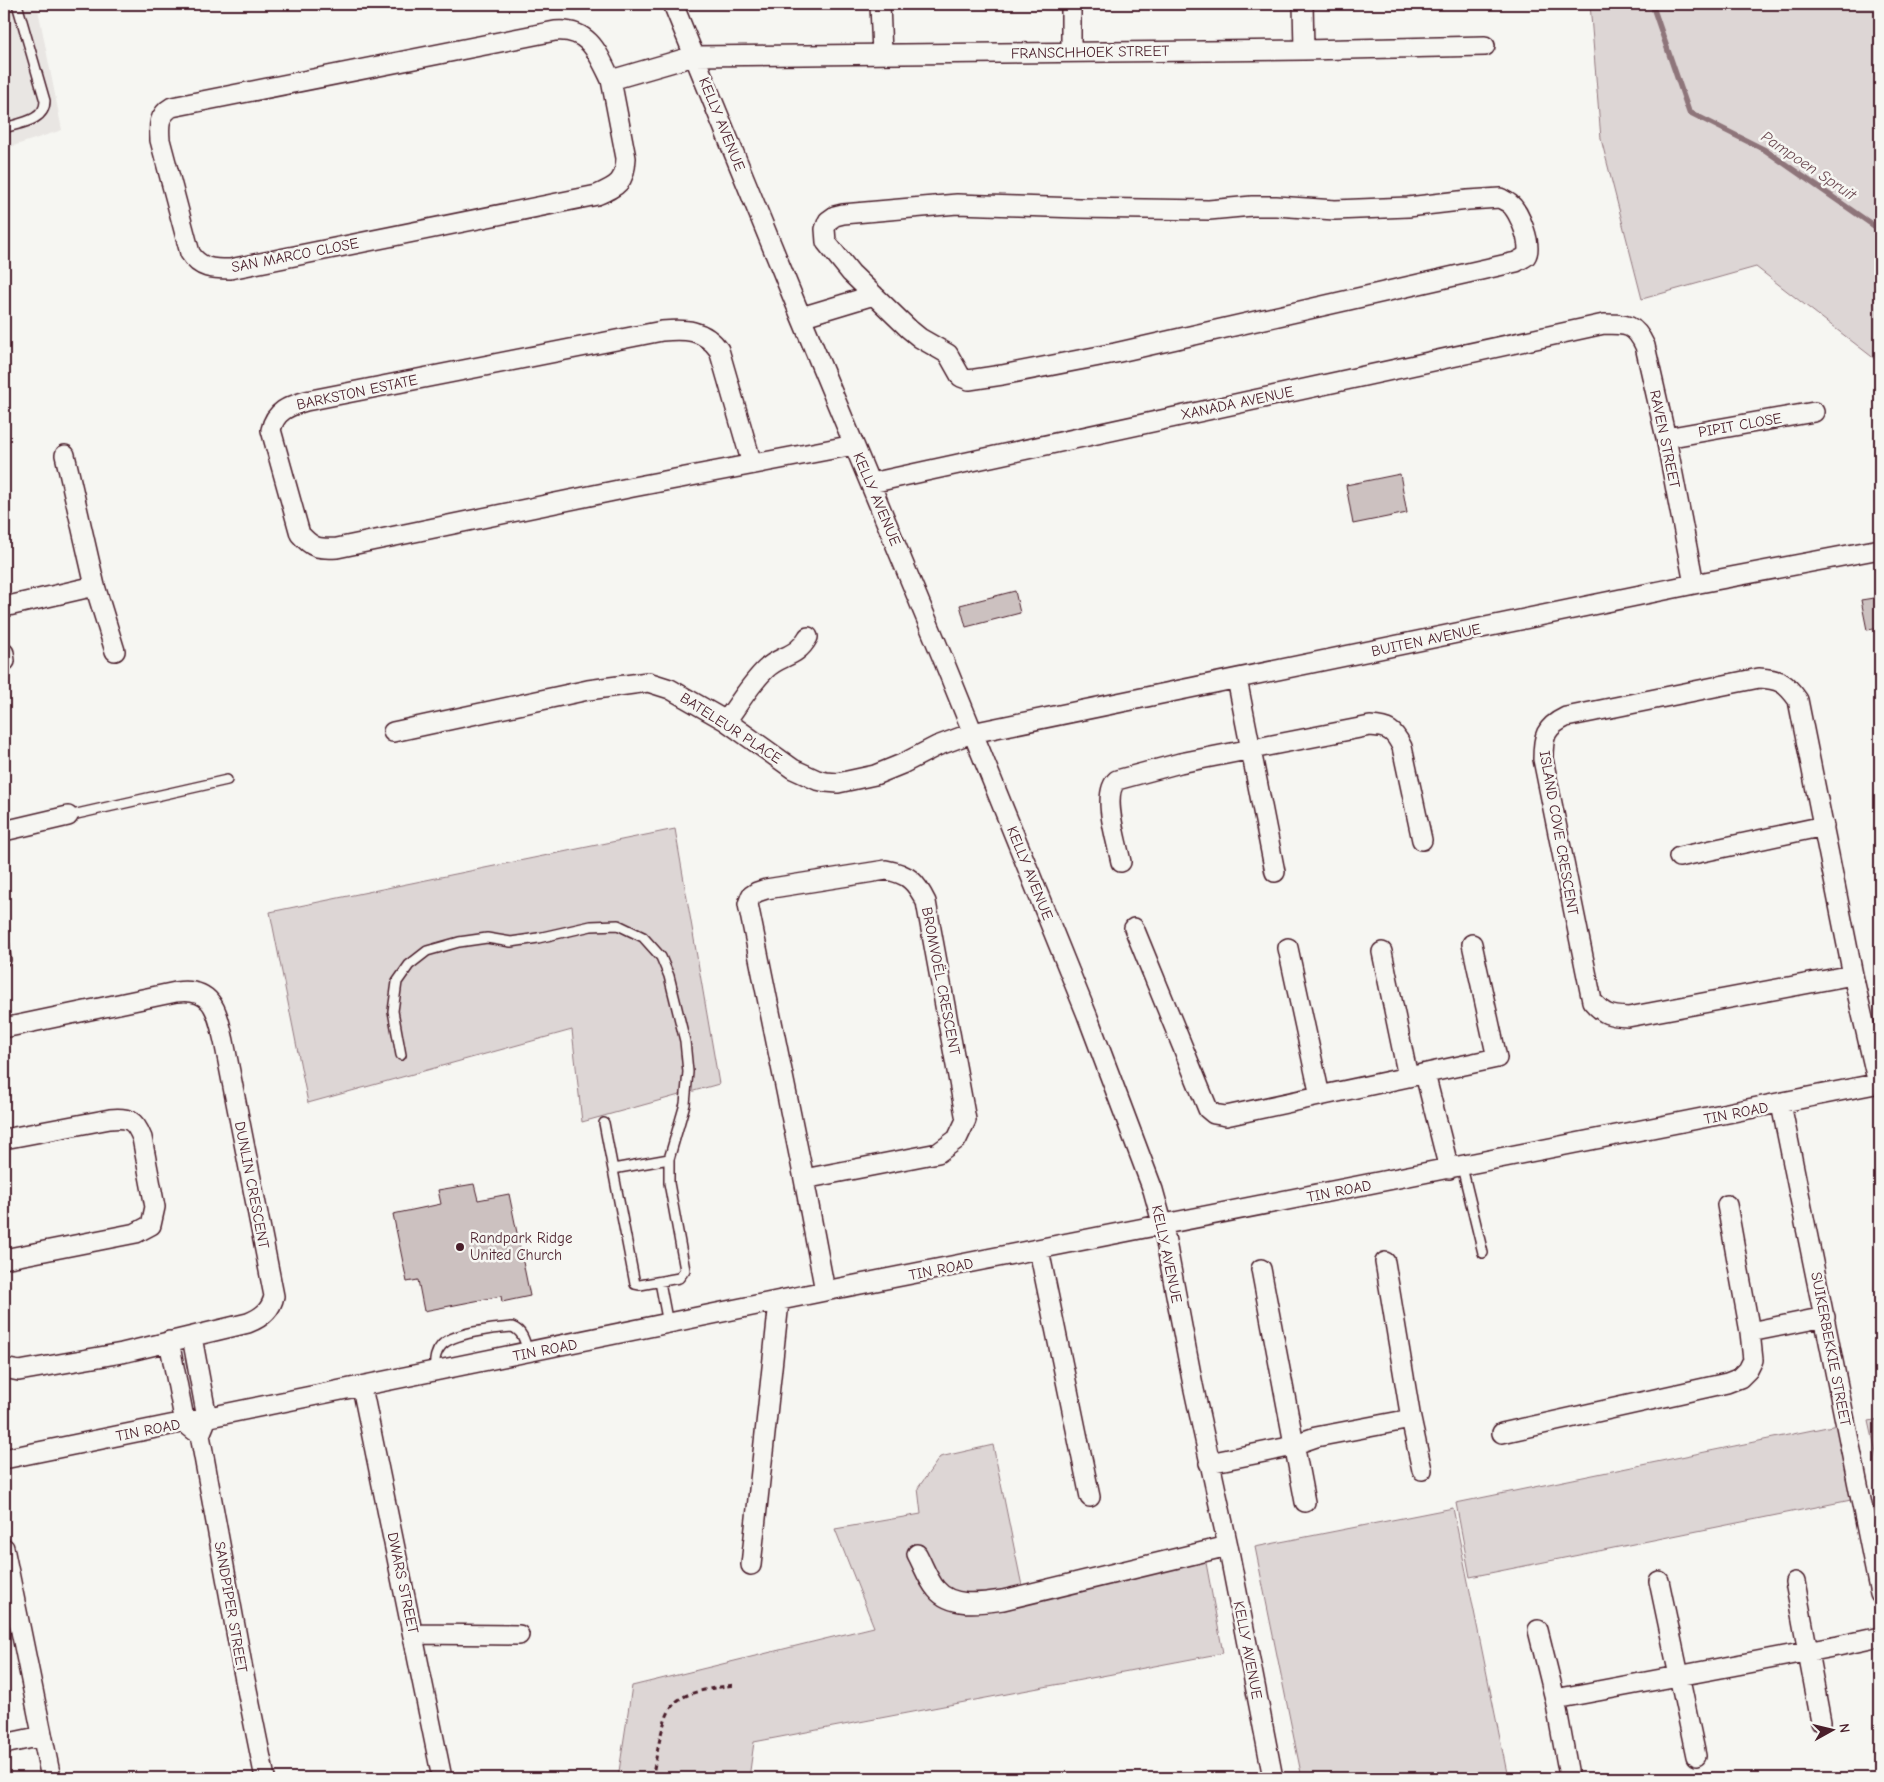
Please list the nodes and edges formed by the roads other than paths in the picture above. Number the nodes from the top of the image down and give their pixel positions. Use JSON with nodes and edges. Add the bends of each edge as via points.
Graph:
{"nodes":[{"id":1,"x":17,"y":4,"type":"edge"},
{"id":2,"x":673,"y":4,"type":"edge"},
{"id":3,"x":880,"y":4,"type":"edge"},
{"id":4,"x":1071,"y":4,"type":"edge"},
{"id":5,"x":1303,"y":4,"type":"edge"},
{"id":6,"x":1485,"y":46,"type":"dead end"},
{"id":7,"x":1304,"y":50,"type":"junction"},
{"id":8,"x":1071,"y":52,"type":"junction"},
{"id":9,"x":882,"y":54,"type":"junction"},
{"id":10,"x":694,"y":56,"type":"junction"},
{"id":11,"x":611,"y":80,"type":"junction"},
{"id":12,"x":4,"y":128,"type":"edge"},
{"id":13,"x":874,"y":295,"type":"junction"},
{"id":14,"x":800,"y":317,"type":"junction"},
{"id":15,"x":1604,"y":324,"type":"joint"},
{"id":16,"x":1814,"y":412,"type":"dead end"},
{"id":17,"x":1666,"y":438,"type":"junction"},
{"id":18,"x":854,"y":444,"type":"junction"},
{"id":19,"x":65,"y":455,"type":"dead end"},
{"id":20,"x":752,"y":464,"type":"junction"},
{"id":21,"x":870,"y":483,"type":"junction"},
{"id":22,"x":1880,"y":549,"type":"edge"},
{"id":23,"x":1694,"y":584,"type":"junction"},
{"id":24,"x":95,"y":586,"type":"junction"},
{"id":25,"x":4,"y":607,"type":"edge"},
{"id":26,"x":808,"y":637,"type":"dead end"},
{"id":27,"x":115,"y":651,"type":"dead end"},
{"id":28,"x":1237,"y":680,"type":"junction"},
{"id":29,"x":726,"y":721,"type":"junction"},
{"id":30,"x":393,"y":732,"type":"dead end"},
{"id":31,"x":972,"y":733,"type":"junction"},
{"id":32,"x":1249,"y":749,"type":"junction"},
{"id":33,"x":227,"y":780,"type":"dead end"},
{"id":34,"x":68,"y":816,"type":"joint"},
{"id":35,"x":1824,"y":826,"type":"junction"},
{"id":36,"x":4,"y":831,"type":"edge"},
{"id":37,"x":1422,"y":840,"type":"dead end"},
{"id":38,"x":1679,"y":857,"type":"dead end"},
{"id":39,"x":1120,"y":862,"type":"dead end"},
{"id":40,"x":1275,"y":872,"type":"dead end"},
{"id":41,"x":1134,"y":928,"type":"dead end"},
{"id":42,"x":4,"y":942,"type":"edge"},
{"id":43,"x":1472,"y":944,"type":"dead end"},
{"id":44,"x":1288,"y":948,"type":"dead end"},
{"id":45,"x":1382,"y":952,"type":"dead end"},
{"id":46,"x":6,"y":960,"type":"dead end"},
{"id":47,"x":1853,"y":975,"type":"junction"},
{"id":48,"x":4,"y":1028,"type":"edge"},
{"id":49,"x":401,"y":1055,"type":"dead end"},
{"id":50,"x":1416,"y":1076,"type":"junction"},
{"id":51,"x":1879,"y":1084,"type":"edge"},
{"id":52,"x":1320,"y":1096,"type":"junction"},
{"id":53,"x":1781,"y":1104,"type":"junction"},
{"id":54,"x":604,"y":1123,"type":"dead end"},
{"id":55,"x":4,"y":1138,"type":"edge"},
{"id":56,"x":669,"y":1159,"type":"junction"},
{"id":57,"x":1456,"y":1168,"type":"junction"},
{"id":58,"x":613,"y":1169,"type":"junction"},
{"id":59,"x":804,"y":1180,"type":"junction"},
{"id":60,"x":1727,"y":1205,"type":"dead end"},
{"id":61,"x":1163,"y":1226,"type":"junction"},
{"id":62,"x":1039,"y":1250,"type":"junction"},
{"id":63,"x":1483,"y":1253,"type":"dead end"},
{"id":64,"x":4,"y":1259,"type":"edge"},
{"id":65,"x":1385,"y":1262,"type":"dead end"},
{"id":66,"x":1261,"y":1269,"type":"dead end"},
{"id":67,"x":660,"y":1282,"type":"junction"},
{"id":68,"x":825,"y":1291,"type":"junction"},
{"id":69,"x":779,"y":1302,"type":"junction"},
{"id":70,"x":1825,"y":1317,"type":"junction"},
{"id":71,"x":668,"y":1324,"type":"junction"},
{"id":72,"x":1750,"y":1332,"type":"junction"},
{"id":73,"x":192,"y":1337,"type":"junction"},
{"id":74,"x":169,"y":1341,"type":"junction"},
{"id":75,"x":528,"y":1353,"type":"junction"},
{"id":76,"x":4,"y":1368,"type":"edge"},
{"id":77,"x":434,"y":1372,"type":"junction"},
{"id":78,"x":362,"y":1387,"type":"junction"},
{"id":79,"x":1411,"y":1419,"type":"junction"},
{"id":80,"x":185,"y":1423,"type":"junction"},
{"id":81,"x":204,"y":1426,"type":"junction"},
{"id":82,"x":1502,"y":1433,"type":"dead end"},
{"id":83,"x":1294,"y":1444,"type":"junction"},
{"id":84,"x":4,"y":1459,"type":"edge"},
{"id":85,"x":1210,"y":1462,"type":"junction"},
{"id":86,"x":1422,"y":1470,"type":"dead end"},
{"id":87,"x":1090,"y":1497,"type":"dead end"},
{"id":88,"x":1305,"y":1502,"type":"dead end"},
{"id":89,"x":1228,"y":1546,"type":"junction"},
{"id":90,"x":4,"y":1548,"type":"edge"},
{"id":91,"x":916,"y":1554,"type":"dead end"},
{"id":92,"x":751,"y":1565,"type":"dead end"},
{"id":93,"x":1659,"y":1581,"type":"dead end"},
{"id":94,"x":1795,"y":1582,"type":"dead end"},
{"id":95,"x":1880,"y":1594,"type":"edge"},
{"id":96,"x":1538,"y":1630,"type":"dead end"},
{"id":97,"x":413,"y":1634,"type":"junction"},
{"id":98,"x":519,"y":1635,"type":"dead end"},
{"id":99,"x":1880,"y":1637,"type":"edge"},
{"id":100,"x":1809,"y":1651,"type":"junction"},
{"id":101,"x":1679,"y":1676,"type":"junction"},
{"id":102,"x":1555,"y":1699,"type":"junction"},
{"id":103,"x":1821,"y":1722,"type":"dead end"},
{"id":104,"x":42,"y":1736,"type":"junction"},
{"id":105,"x":4,"y":1744,"type":"edge"},
{"id":106,"x":1696,"y":1756,"type":"dead end"},
{"id":107,"x":1568,"y":1770,"type":"dead end"},
{"id":108,"x":51,"y":1778,"type":"edge"},
{"id":109,"x":265,"y":1778,"type":"edge"},
{"id":110,"x":442,"y":1778,"type":"edge"},
{"id":111,"x":1273,"y":1778,"type":"edge"}],
"edges":[{"from":1,"to":12,"type":"lane","via":[[45,107],[34,118]]},
{"from":2,"to":10,"type":"street","name":"KELLY AVENUE"},
{"from":3,"to":9,"type":"street"},
{"from":4,"to":8,"type":"street"},
{"from":5,"to":7,"type":"street"},
{"from":6,"to":7,"type":"street","name":"FRANSCHHOEK STREET"},
{"from":7,"to":8,"type":"street","name":"FRANSCHHOEK STREET"},
{"from":8,"to":9,"type":"street","name":"FRANSCHHOEK STREET"},
{"from":9,"to":10,"type":"street","name":"FRANSCHHOEK STREET"},
{"from":10,"to":11,"type":"street"},
{"from":10,"to":14,"type":"street","name":"KELLY AVENUE"},
{"from":11,"to":11,"type":"street","name":"SAN MARCO CLOSE","via":[[626,169],[620,182],[610,190],[230,269],[204,267],[190,253],[160,140],[161,116],[172,107],[563,30],[588,41],[598,52]]},
{"from":13,"to":13,"type":"street","via":[[826,242],[825,229],[835,216],[957,204],[1209,210],[1268,206],[1335,210],[1500,198],[1519,214],[1528,246],[1525,257],[1516,262],[1176,340],[972,380],[961,377],[948,354],[920,338]]},
{"from":13,"to":14,"type":"street"},
{"from":14,"to":18,"type":"street","name":"KELLY AVENUE"},
{"from":15,"to":17,"type":"street","name":"RAVEN STREET","via":[[1623,324],[1640,336]]},
{"from":15,"to":21,"type":"street","name":"XANADA AVENUE"},
{"from":16,"to":17,"type":"street","name":"PIPIT CLOSE"},
{"from":17,"to":23,"type":"street","name":"RAVEN STREET"},
{"from":18,"to":20,"type":"street","name":"BARKSTON ESTATE"},
{"from":18,"to":21,"type":"street","name":"KELLY AVENUE"},
{"from":19,"to":24,"type":"street"},
{"from":20,"to":20,"type":"street","name":"BARKSTON ESTATE","via":[[719,350],[703,334],[684,329],[662,330],[306,401],[284,408],[276,415],[270,430],[300,534],[309,544],[322,549]]},
{"from":21,"to":31,"type":"street","name":"KELLY AVENUE"},
{"from":22,"to":23,"type":"street","name":"BUITEN AVENUE"},
{"from":23,"to":28,"type":"street","name":"BUITEN AVENUE"},
{"from":24,"to":25,"type":"street"},
{"from":24,"to":27,"type":"street"},
{"from":26,"to":29,"type":"street","via":[[800,649],[768,666]]},
{"from":28,"to":31,"type":"street","name":"BUITEN AVENUE"},
{"from":28,"to":32,"type":"street"},
{"from":29,"to":30,"type":"street","name":"BATELEUR PLACE","via":[[670,688],[648,682],[588,690]]},
{"from":29,"to":31,"type":"street","name":"BATELEUR PLACE","via":[[792,769],[817,780],[838,783],[880,773]]},
{"from":31,"to":61,"type":"street","name":"KELLY AVENUE","via":[[1094,1033],[1153,1190]]},
{"from":32,"to":37,"type":"street","via":[[1384,726],[1397,737],[1402,747]]},
{"from":32,"to":39,"type":"street","via":[[1123,777],[1114,783],[1109,799]]},
{"from":32,"to":40,"type":"street"},
{"from":33,"to":34,"type":"lane"},
{"from":34,"to":36,"type":"street"},
{"from":35,"to":38,"type":"street"},
{"from":35,"to":47,"type":"street","name":"ISLAND COVE CRESCENT"},
{"from":35,"to":47,"type":"street","name":"ISLAND COVE CRESCENT","via":[[1798,700],[1791,690],[1774,678],[1759,678],[1566,717],[1552,724],[1543,743],[1543,758],[1587,979],[1592,1001],[1600,1011],[1610,1016],[1628,1017]]},
{"from":41,"to":52,"type":"street","via":[[1208,1109],[1226,1116]]},
{"from":42,"to":46,"type":"lane"},
{"from":43,"to":50,"type":"street","via":[[1497,1058]]},
{"from":44,"to":52,"type":"street"},
{"from":45,"to":50,"type":"street"},
{"from":47,"to":51,"type":"street","name":"ISLAND COVE CRESCENT"},
{"from":48,"to":73,"type":"street","name":"DUNLIN CRESCENT","via":[[188,990],[200,993],[214,1006],[224,1040],[274,1296],[272,1304],[259,1319]]},
{"from":49,"to":56,"type":"lane","via":[[394,1011],[397,982],[409,965],[427,951],[488,938],[511,942],[591,926],[618,925],[643,937],[661,958],[669,976],[685,1041],[688,1072],[685,1104]]},
{"from":50,"to":52,"type":"street"},
{"from":50,"to":57,"type":"street"},
{"from":51,"to":53,"type":"street","name":"TIN ROAD"},
{"from":53,"to":57,"type":"street","name":"TIN ROAD"},
{"from":53,"to":70,"type":"street","name":"SUIKERBEKKIE STREET"},
{"from":54,"to":58,"type":"lane"},
{"from":55,"to":64,"type":"street","via":[[110,1119],[131,1121],[142,1138],[155,1207],[151,1225],[136,1234]]},
{"from":56,"to":58,"type":"lane"},
{"from":56,"to":67,"type":"lane","via":[[669,1183],[685,1270],[679,1278]]},
{"from":57,"to":61,"type":"street","name":"TIN ROAD"},
{"from":57,"to":63,"type":"lane"},
{"from":58,"to":67,"type":"lane","via":[[632,1279],[640,1285]]},
{"from":59,"to":59,"type":"street","name":"BROMVOËL CRESCENT","via":[[748,904],[757,892],[780,885],[886,870],[904,874],[919,888],[926,902],[966,1120],[957,1139],[938,1153]]},
{"from":59,"to":68,"type":"street","name":"BROMVOËL CRESCENT"},
{"from":60,"to":72,"type":"street"},
{"from":61,"to":62,"type":"street","name":"TIN ROAD"},
{"from":61,"to":85,"type":"street","name":"KELLY AVENUE"},
{"from":62,"to":68,"type":"street","name":"TIN ROAD"},
{"from":62,"to":87,"type":"street"},
{"from":65,"to":79,"type":"street"},
{"from":66,"to":83,"type":"street"},
{"from":67,"to":71,"type":"lane"},
{"from":68,"to":69,"type":"street","name":"TIN ROAD"},
{"from":69,"to":71,"type":"street","name":"TIN ROAD"},
{"from":69,"to":92,"type":"street"},
{"from":70,"to":72,"type":"street"},
{"from":70,"to":95,"type":"street","name":"SUIKERBEKKIE STREET"},
{"from":71,"to":75,"type":"street","name":"TIN ROAD"},
{"from":72,"to":82,"type":"street","via":[[1753,1360],[1740,1378],[1728,1383]]},
{"from":73,"to":74,"type":"street","name":"DUNLIN CRESCENT"},
{"from":73,"to":81,"type":"street","name":"SANDPIPER STREET"},
{"from":74,"to":76,"type":"street","name":"DUNLIN CRESCENT","via":[[122,1353],[28,1369],[12,1371]]},
{"from":74,"to":80,"type":"street"},
{"from":75,"to":77,"type":"street","name":"TIN ROAD"},
{"from":75,"to":77,"type":"lane","via":[[522,1334],[512,1327],[459,1336],[440,1346],[435,1354]]},
{"from":77,"to":78,"type":"street","name":"TIN ROAD"},
{"from":78,"to":81,"type":"street","name":"TIN ROAD"},
{"from":78,"to":97,"type":"street","name":"DWARS STREET"},
{"from":79,"to":83,"type":"street"},
{"from":79,"to":86,"type":"street"},
{"from":80,"to":81,"type":"street","name":"TIN ROAD"},
{"from":80,"to":84,"type":"street","name":"TIN ROAD"},
{"from":81,"to":109,"type":"street","name":"SANDPIPER STREET","via":[[243,1670]]},
{"from":83,"to":85,"type":"street"},
{"from":83,"to":88,"type":"street"},
{"from":85,"to":89,"type":"street","name":"KELLY AVENUE"},
{"from":89,"to":91,"type":"street","via":[[981,1603],[946,1598],[936,1589]]},
{"from":89,"to":111,"type":"street","name":"KELLY AVENUE"},
{"from":90,"to":104,"type":"street"},
{"from":93,"to":101,"type":"street"},
{"from":94,"to":100,"type":"street"},
{"from":96,"to":102,"type":"street"},
{"from":97,"to":98,"type":"street"},
{"from":97,"to":110,"type":"street","name":"DWARS STREET"},
{"from":99,"to":100,"type":"street"},
{"from":100,"to":101,"type":"street"},
{"from":100,"to":103,"type":"street"},
{"from":101,"to":102,"type":"street"},
{"from":101,"to":106,"type":"street"},
{"from":102,"to":107,"type":"street"},
{"from":104,"to":105,"type":"street"},
{"from":104,"to":108,"type":"street"}]}
